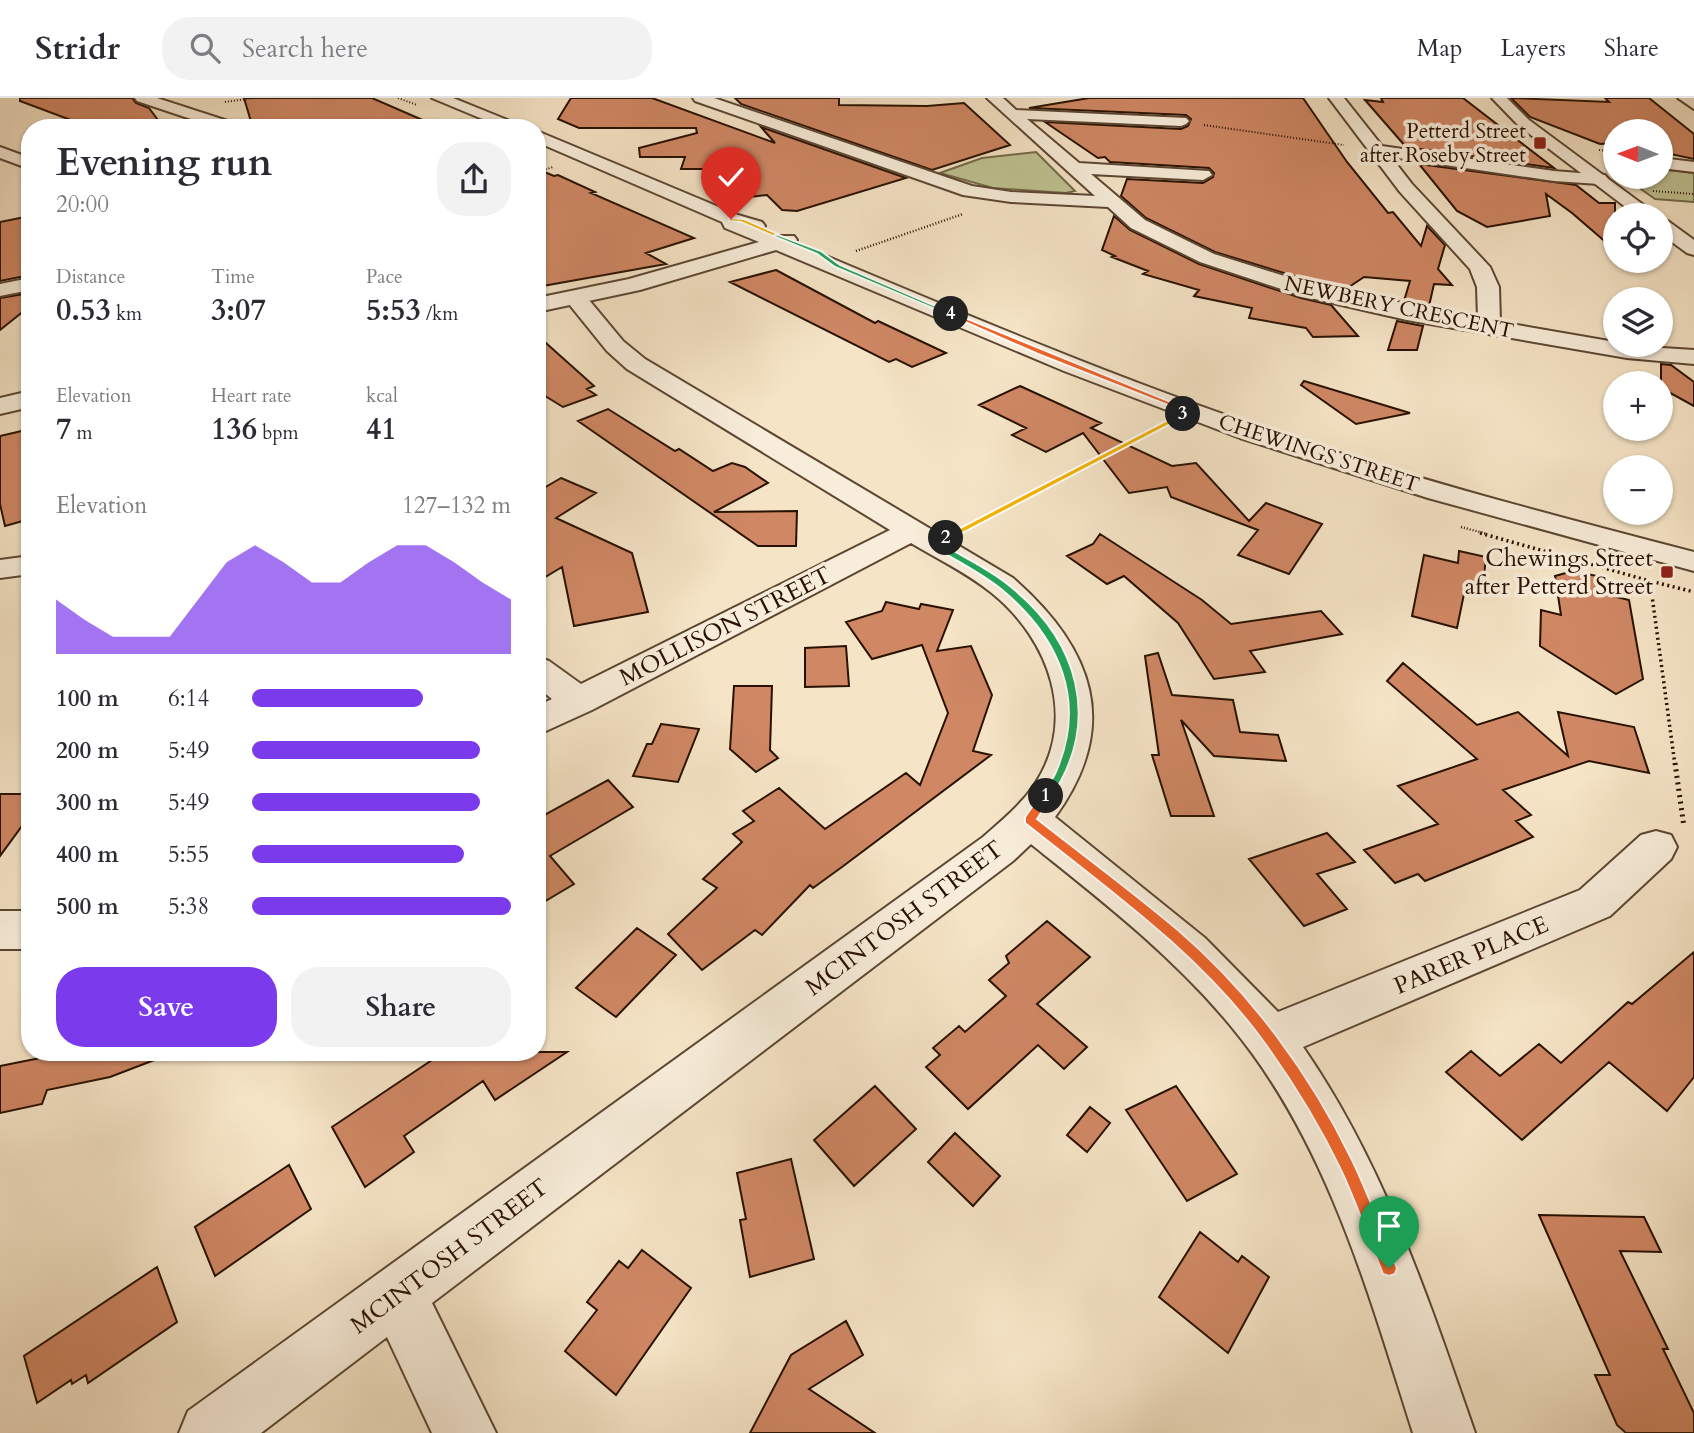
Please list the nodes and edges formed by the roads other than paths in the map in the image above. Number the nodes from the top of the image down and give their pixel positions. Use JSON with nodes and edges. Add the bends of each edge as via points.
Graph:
{"nodes":[{"id":1,"x":142,"y":98,"type":"edge"},
{"id":2,"x":439,"y":98,"type":"edge"},
{"id":3,"x":700,"y":98,"type":"edge"},
{"id":4,"x":994,"y":98,"type":"edge"},
{"id":5,"x":1336,"y":98,"type":"edge"},
{"id":6,"x":1499,"y":98,"type":"edge"},
{"id":7,"x":1685,"y":98,"type":"edge"},
{"id":8,"x":1694,"y":105,"type":"edge"},
{"id":9,"x":1012,"y":114,"type":"junction"},
{"id":10,"x":206,"y":119,"type":"edge"},
{"id":11,"x":495,"y":119,"type":"edge"},
{"id":12,"x":1181,"y":121,"type":"road end"},
{"id":13,"x":546,"y":140,"type":"edge"},
{"id":14,"x":1376,"y":150,"type":"junction"},
{"id":15,"x":0,"y":152,"type":"edge"},
{"id":16,"x":1566,"y":154,"type":"junction"},
{"id":17,"x":1598,"y":155,"type":"dead end"},
{"id":18,"x":21,"y":160,"type":"edge"},
{"id":19,"x":1673,"y":164,"type":"edge"},
{"id":20,"x":1694,"y":167,"type":"edge"},
{"id":21,"x":1073,"y":168,"type":"junction"},
{"id":22,"x":1203,"y":175,"type":"dead end"},
{"id":23,"x":1599,"y":179,"type":"junction"},
{"id":24,"x":1112,"y":202,"type":"junction"},
{"id":25,"x":1632,"y":203,"type":"edge"},
{"id":26,"x":1673,"y":234,"type":"edge"},
{"id":27,"x":777,"y":239,"type":"junction"},
{"id":28,"x":1694,"y":249,"type":"edge"},
{"id":29,"x":21,"y":286,"type":"edge"},
{"id":30,"x":0,"y":290,"type":"edge"},
{"id":31,"x":557,"y":302,"type":"edge"},
{"id":32,"x":1489,"y":327,"type":"junction"},
{"id":33,"x":1694,"y":357,"type":"edge"},
{"id":34,"x":21,"y":401,"type":"edge"},
{"id":35,"x":0,"y":406,"type":"edge"},
{"id":36,"x":924,"y":537,"type":"junction"},
{"id":37,"x":1694,"y":562,"type":"edge"},
{"id":38,"x":21,"y":566,"type":"edge"},
{"id":39,"x":0,"y":569,"type":"edge"},
{"id":40,"x":546,"y":676,"type":"edge"},
{"id":41,"x":579,"y":701,"type":"junction"},
{"id":42,"x":546,"y":718,"type":"edge"},
{"id":43,"x":1030,"y":820,"type":"junction"},
{"id":44,"x":1672,"y":840,"type":"road end"},
{"id":45,"x":0,"y":930,"type":"edge"},
{"id":46,"x":21,"y":930,"type":"edge"},
{"id":47,"x":1270,"y":1038,"type":"junction"},
{"id":48,"x":397,"y":1295,"type":"junction"},
{"id":49,"x":210,"y":1433,"type":"edge"},
{"id":50,"x":465,"y":1433,"type":"edge"},
{"id":51,"x":1444,"y":1433,"type":"edge"}],
"edges":[{"from":1,"to":10,"type":"street"},
{"from":2,"to":11,"type":"street"},
{"from":3,"to":24,"type":"street","via":[[959,188],[1011,197]]},
{"from":4,"to":9,"type":"street","name":"NEWBERY CRESCENT"},
{"from":5,"to":14,"type":"street"},
{"from":6,"to":16,"type":"street"},
{"from":7,"to":8,"type":"street"},
{"from":9,"to":12,"type":"street"},
{"from":9,"to":21,"type":"street","name":"NEWBERY CRESCENT"},
{"from":13,"to":27,"type":"street","name":"CHEWINGS STREET","via":[[731,219],[732,224]]},
{"from":14,"to":23,"type":"street"},
{"from":14,"to":32,"type":"street","via":[[1480,267],[1488,287]]},
{"from":15,"to":18,"type":"street"},
{"from":16,"to":17,"type":"street"},
{"from":16,"to":23,"type":"street"},
{"from":19,"to":20,"type":"street"},
{"from":21,"to":22,"type":"street"},
{"from":21,"to":24,"type":"street","name":"NEWBERY CRESCENT"},
{"from":23,"to":25,"type":"street"},
{"from":24,"to":32,"type":"street","name":"NEWBERY CRESCENT","via":[[1168,241],[1254,275],[1340,299]]},
{"from":26,"to":28,"type":"street"},
{"from":27,"to":31,"type":"street","via":[[690,271]]},
{"from":27,"to":37,"type":"street","name":"CHEWINGS STREET","via":[[850,255],[1040,353],[1190,411],[1421,487]]},
{"from":29,"to":30,"type":"street"},
{"from":31,"to":36,"type":"street","name":"MCINTOSH STREET","via":[[636,364]]},
{"from":32,"to":33,"type":"street","name":"NEWBERY CRESCENT","via":[[1627,351]]},
{"from":34,"to":35,"type":"street"},
{"from":36,"to":41,"type":"street","name":"MOLLISON STREET"},
{"from":36,"to":43,"type":"street","name":"MCINTOSH STREET","via":[[1003,585],[1036,616],[1060,651],[1074,690],[1074,732],[1060,776]]},
{"from":38,"to":39,"type":"street"},
{"from":40,"to":41,"type":"street"},
{"from":41,"to":42,"type":"street","name":"MOLLISON STREET"},
{"from":43,"to":47,"type":"street","via":[[1176,936]]},
{"from":43,"to":48,"type":"street","name":"MCINTOSH STREET","via":[[998,849]]},
{"from":44,"to":47,"type":"street","name":"PARER PLACE","via":[[1595,903]]},
{"from":45,"to":46,"type":"street"},
{"from":47,"to":51,"type":"street","via":[[1347,1166],[1389,1268]]},
{"from":48,"to":49,"type":"street","name":"MCINTOSH STREET"},
{"from":48,"to":50,"type":"street"}]}
